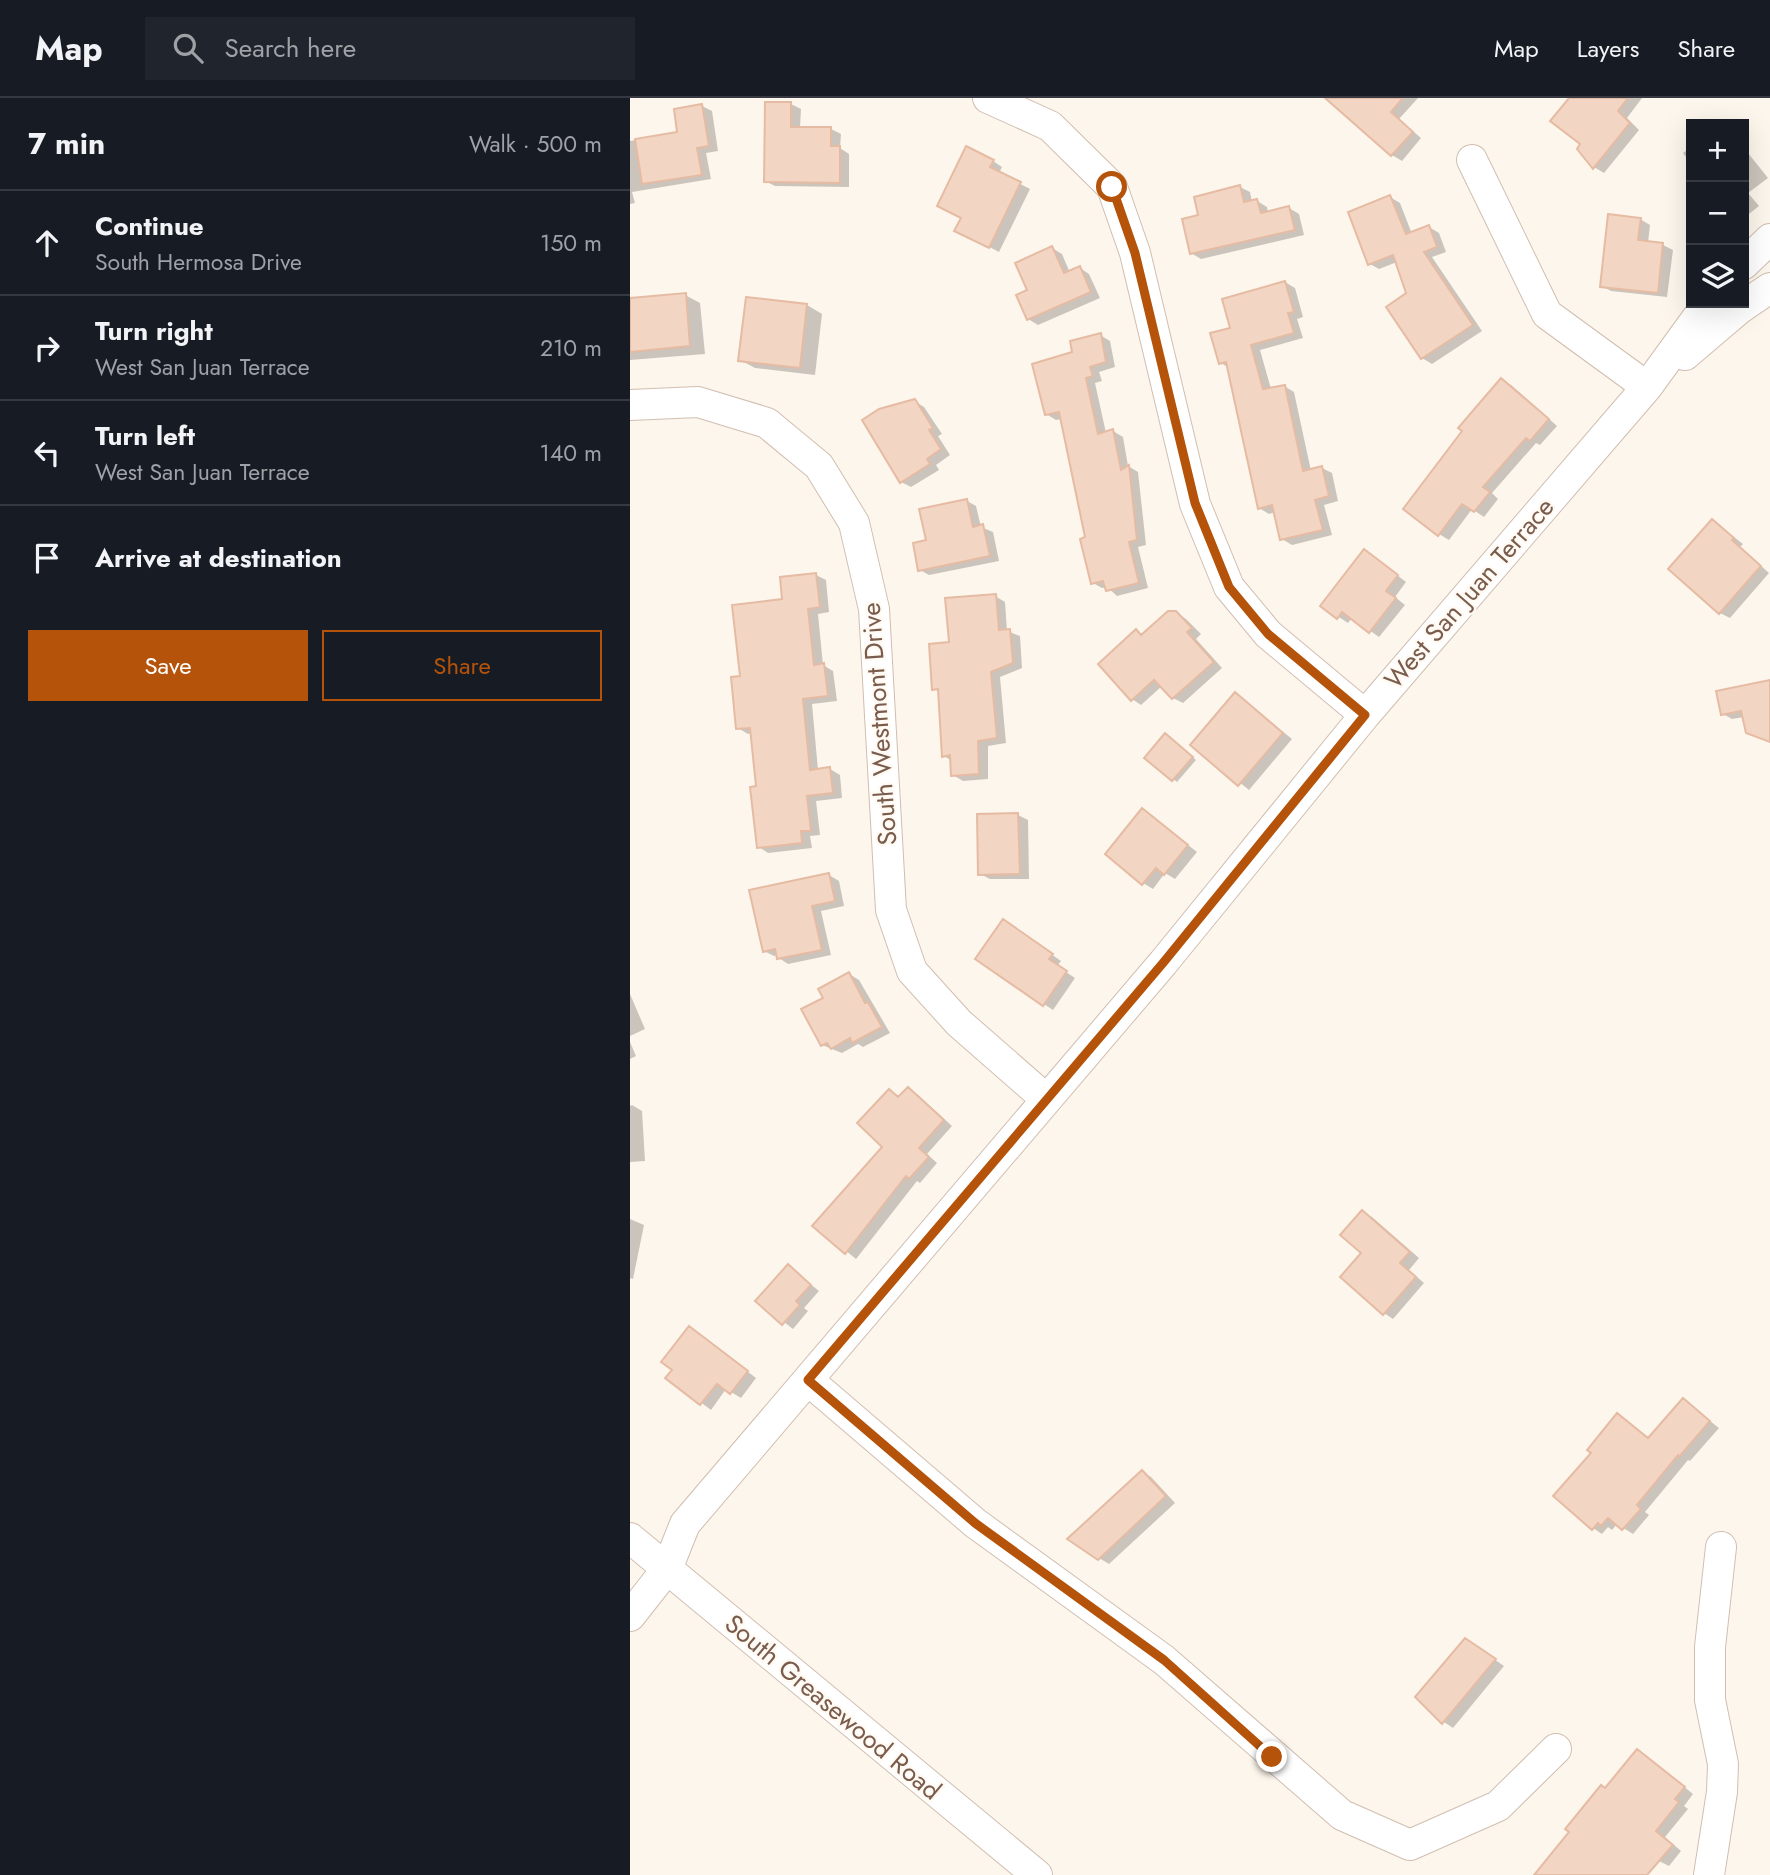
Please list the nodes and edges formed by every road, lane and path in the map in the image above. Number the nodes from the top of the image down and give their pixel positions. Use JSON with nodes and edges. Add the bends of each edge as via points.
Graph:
{"nodes":[{"id":1,"x":988,"y":98,"type":"edge"},
{"id":2,"x":1472,"y":160,"type":"dead end"},
{"id":3,"x":1770,"y":239,"type":"edge"},
{"id":4,"x":1749,"y":259,"type":"edge"},
{"id":5,"x":1770,"y":288,"type":"edge"},
{"id":6,"x":1704,"y":308,"type":"edge"},
{"id":7,"x":1647,"y":387,"type":"junction"},
{"id":8,"x":630,"y":405,"type":"edge"},
{"id":9,"x":1365,"y":715,"type":"junction"},
{"id":10,"x":1046,"y":1099,"type":"junction"},
{"id":11,"x":808,"y":1380,"type":"junction"},
{"id":12,"x":630,"y":1538,"type":"edge"},
{"id":13,"x":1721,"y":1548,"type":"dead end"},
{"id":14,"x":667,"y":1569,"type":"junction"},
{"id":15,"x":630,"y":1616,"type":"edge"},
{"id":16,"x":1556,"y":1749,"type":"dead end"},
{"id":17,"x":1037,"y":1875,"type":"edge"},
{"id":18,"x":1709,"y":1875,"type":"edge"}],
"edges":[{"from":1,"to":9,"type":"street","via":[[1050,126],[1112,187],[1135,253],[1195,503],[1229,587],[1268,634]]},
{"from":2,"to":7,"type":"street","via":[[1547,314]]},
{"from":3,"to":4,"type":"street"},
{"from":5,"to":7,"type":"street","name":"West San Juan Terrace"},
{"from":6,"to":7,"type":"street","name":"West San Juan Terrace"},
{"from":7,"to":9,"type":"street","name":"West San Juan Terrace"},
{"from":8,"to":10,"type":"street","name":"South Westmont Drive","via":[[698,402],[767,423],[819,466],[854,523],[874,609],[891,910],[912,971],[959,1023]]},
{"from":9,"to":10,"type":"street","name":"West San Juan Terrace"},
{"from":10,"to":11,"type":"street","name":"West San Juan Terrace"},
{"from":11,"to":14,"type":"street","name":"West San Juan Terrace","via":[[685,1524]]},
{"from":11,"to":16,"type":"street","via":[[975,1523],[1164,1660],[1342,1815],[1410,1845],[1498,1806]]},
{"from":12,"to":14,"type":"street","name":"South Greasewood Road"},
{"from":13,"to":18,"type":"street","via":[[1710,1647],[1710,1700],[1723,1764],[1723,1792]]},
{"from":14,"to":15,"type":"street","name":"West San Juan Terrace"},
{"from":14,"to":17,"type":"street","name":"South Greasewood Road"}]}
